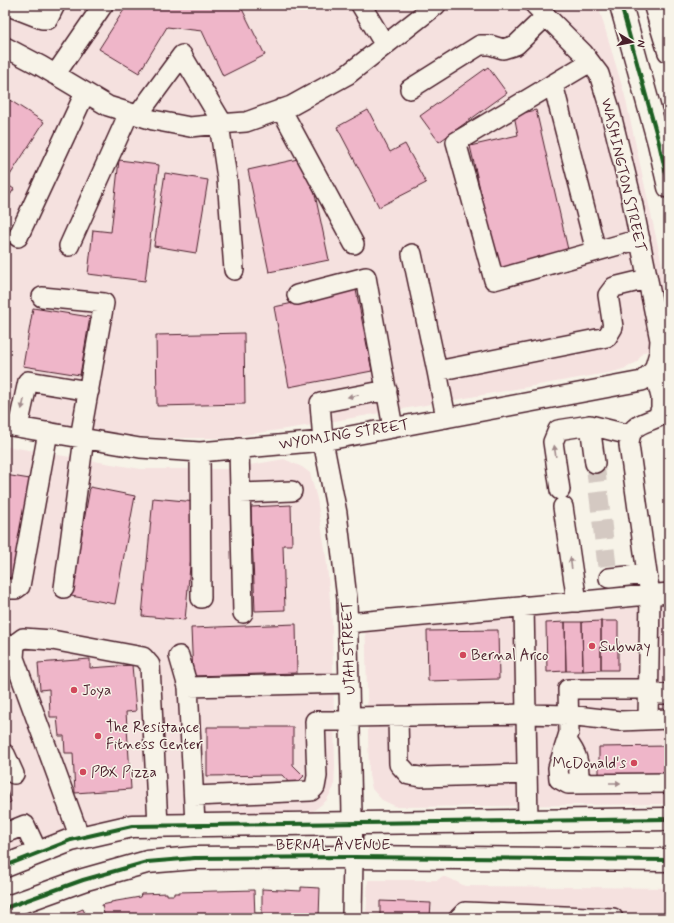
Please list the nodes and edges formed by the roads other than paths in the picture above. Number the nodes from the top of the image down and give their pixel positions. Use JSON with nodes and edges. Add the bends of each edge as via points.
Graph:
{"nodes":[{"id":1,"x":6,"y":5,"type":"edge"},
{"id":2,"x":55,"y":5,"type":"edge"},
{"id":3,"x":103,"y":5,"type":"edge"},
{"id":4,"x":436,"y":5,"type":"edge"},
{"id":5,"x":621,"y":5,"type":"edge"},
{"id":6,"x":655,"y":5,"type":"edge"},
{"id":7,"x":363,"y":6,"type":"edge"},
{"id":8,"x":540,"y":11,"type":"edge"},
{"id":9,"x":385,"y":45,"type":"junction"},
{"id":10,"x":669,"y":51,"type":"edge"},
{"id":11,"x":7,"y":52,"type":"edge"},
{"id":12,"x":590,"y":62,"type":"junction"},
{"id":13,"x":55,"y":75,"type":"junction"},
{"id":14,"x":553,"y":84,"type":"junction"},
{"id":15,"x":410,"y":89,"type":"dead end"},
{"id":16,"x":85,"y":93,"type":"junction"},
{"id":17,"x":281,"y":109,"type":"junction"},
{"id":18,"x":133,"y":114,"type":"junction"},
{"id":19,"x":221,"y":124,"type":"junction"},
{"id":20,"x":669,"y":187,"type":"edge"},
{"id":21,"x":18,"y":237,"type":"dead end"},
{"id":22,"x":640,"y":239,"type":"junction"},
{"id":23,"x":354,"y":244,"type":"dead end"},
{"id":24,"x":69,"y":246,"type":"dead end"},
{"id":25,"x":596,"y":251,"type":"junction"},
{"id":26,"x":412,"y":254,"type":"dead end"},
{"id":27,"x":234,"y":270,"type":"dead end"},
{"id":28,"x":648,"y":279,"type":"junction"},
{"id":29,"x":297,"y":295,"type":"dead end"},
{"id":30,"x":42,"y":297,"type":"dead end"},
{"id":31,"x":654,"y":370,"type":"junction"},
{"id":32,"x":437,"y":371,"type":"junction"},
{"id":33,"x":387,"y":390,"type":"junction"},
{"id":34,"x":89,"y":391,"type":"junction"},
{"id":35,"x":446,"y":418,"type":"junction"},
{"id":36,"x":590,"y":425,"type":"junction"},
{"id":37,"x":11,"y":426,"type":"edge"},
{"id":38,"x":393,"y":428,"type":"junction"},
{"id":39,"x":48,"y":432,"type":"junction"},
{"id":40,"x":630,"y":435,"type":"junction"},
{"id":41,"x":82,"y":438,"type":"junction"},
{"id":42,"x":324,"y":440,"type":"junction"},
{"id":43,"x":239,"y":448,"type":"junction"},
{"id":44,"x":200,"y":452,"type":"junction"},
{"id":45,"x":595,"y":463,"type":"tunnel mouth"},
{"id":46,"x":292,"y":491,"type":"dead end"},
{"id":47,"x":240,"y":493,"type":"junction"},
{"id":48,"x":647,"y":574,"type":"junction"},
{"id":49,"x":5,"y":588,"type":"edge"},
{"id":50,"x":64,"y":588,"type":"dead end"},
{"id":51,"x":669,"y":593,"type":"edge"},
{"id":52,"x":650,"y":595,"type":"junction"},
{"id":53,"x":201,"y":598,"type":"dead end"},
{"id":54,"x":611,"y":598,"type":"junction"},
{"id":55,"x":576,"y":602,"type":"junction"},
{"id":56,"x":524,"y":606,"type":"junction"},
{"id":57,"x":243,"y":613,"type":"dead end"},
{"id":58,"x":348,"y":623,"type":"junction"},
{"id":59,"x":179,"y":656,"type":"dead end"},
{"id":60,"x":349,"y":683,"type":"junction"},
{"id":61,"x":188,"y":687,"type":"junction"},
{"id":62,"x":649,"y":692,"type":"junction"},
{"id":63,"x":669,"y":694,"type":"edge"},
{"id":64,"x":526,"y":714,"type":"junction"},
{"id":65,"x":568,"y":715,"type":"junction"},
{"id":66,"x":398,"y":717,"type":"junction"},
{"id":67,"x":350,"y":719,"type":"junction"},
{"id":68,"x":669,"y":719,"type":"edge"},
{"id":69,"x":648,"y":720,"type":"junction"},
{"id":70,"x":5,"y":754,"type":"edge"},
{"id":71,"x":14,"y":774,"type":"dead end"},
{"id":72,"x":527,"y":774,"type":"junction"},
{"id":73,"x":669,"y":784,"type":"edge"},
{"id":74,"x":194,"y":796,"type":"junction"},
{"id":75,"x":669,"y":819,"type":"edge"},
{"id":76,"x":528,"y":821,"type":"junction"},
{"id":77,"x":353,"y":823,"type":"junction"},
{"id":78,"x":195,"y":824,"type":"junction"},
{"id":79,"x":158,"y":825,"type":"junction"},
{"id":80,"x":5,"y":833,"type":"edge"},
{"id":81,"x":80,"y":838,"type":"junction"},
{"id":82,"x":38,"y":853,"type":"junction"},
{"id":83,"x":354,"y":857,"type":"junction"},
{"id":84,"x":669,"y":860,"type":"edge"},
{"id":85,"x":5,"y":866,"type":"edge"},
{"id":86,"x":5,"y":908,"type":"edge"},
{"id":87,"x":352,"y":918,"type":"edge"},
{"id":88,"x":458,"y":918,"type":"edge"},
{"id":89,"x":613,"y":918,"type":"edge"}],
"edges":[{"from":1,"to":2,"type":"street","via":[[48,19]]},
{"from":3,"to":13,"type":"street"},
{"from":4,"to":9,"type":"street"},
{"from":5,"to":20,"type":"main road"},
{"from":6,"to":10,"type":"main road"},
{"from":7,"to":9,"type":"street"},
{"from":8,"to":12,"type":"street","name":"WASHINGTON STREET","via":[[583,52]]},
{"from":8,"to":15,"type":"street","via":[[516,44],[503,49],[480,45]]},
{"from":9,"to":17,"type":"street","via":[[347,75]]},
{"from":11,"to":13,"type":"street"},
{"from":12,"to":14,"type":"street"},
{"from":12,"to":22,"type":"street","name":"WASHINGTON STREET","via":[[599,74],[609,106]]},
{"from":13,"to":16,"type":"street"},
{"from":14,"to":25,"type":"street"},
{"from":14,"to":25,"type":"street","via":[[456,142],[494,280]]},
{"from":16,"to":18,"type":"street","via":[[108,106]]},
{"from":16,"to":21,"type":"street"},
{"from":17,"to":19,"type":"street","via":[[246,122]]},
{"from":17,"to":23,"type":"street"},
{"from":18,"to":19,"type":"street","via":[[190,127]]},
{"from":18,"to":19,"type":"street","via":[[182,55]]},
{"from":18,"to":24,"type":"street"},
{"from":19,"to":27,"type":"street"},
{"from":22,"to":25,"type":"street"},
{"from":22,"to":28,"type":"street","name":"WASHINGTON STREET"},
{"from":26,"to":32,"type":"street"},
{"from":28,"to":31,"type":"street","name":"WASHINGTON STREET","via":[[660,340]]},
{"from":28,"to":32,"type":"street","via":[[614,287],[608,295],[613,327],[607,337]]},
{"from":29,"to":33,"type":"street","via":[[366,277]]},
{"from":30,"to":34,"type":"street","via":[[104,303]]},
{"from":31,"to":35,"type":"street","name":"WYOMING STREET","via":[[642,381]]},
{"from":31,"to":40,"type":"street","via":[[661,397],[658,417],[633,428]]},
{"from":32,"to":35,"type":"street"},
{"from":33,"to":38,"type":"street"},
{"from":33,"to":42,"type":"street","name":"UTAH STREET","one_way":true,"via":[[320,403]]},
{"from":34,"to":37,"type":"street","one_way":true,"via":[[28,381]]},
{"from":34,"to":41,"type":"street"},
{"from":35,"to":38,"type":"street","name":"WYOMING STREET"},
{"from":36,"to":40,"type":"street"},
{"from":36,"to":45,"type":"street"},
{"from":55,"to":36,"type":"street","one_way":true,"via":[[553,442],[558,430]]},
{"from":37,"to":39,"type":"street","name":"WYOMING STREET"},
{"from":38,"to":42,"type":"street","name":"WYOMING STREET"},
{"from":39,"to":41,"type":"street","name":"WYOMING STREET"},
{"from":39,"to":49,"type":"street","via":[[20,586],[16,589]]},
{"from":40,"to":48,"type":"street","via":[[629,445]]},
{"from":41,"to":44,"type":"street","name":"WYOMING STREET","via":[[140,448]]},
{"from":41,"to":50,"type":"street"},
{"from":42,"to":43,"type":"street","name":"WYOMING STREET"},
{"from":42,"to":58,"type":"street","name":"UTAH STREET","via":[[337,513]]},
{"from":43,"to":44,"type":"street","name":"WYOMING STREET"},
{"from":43,"to":47,"type":"street"},
{"from":44,"to":53,"type":"street"},
{"from":46,"to":47,"type":"street"},
{"from":47,"to":57,"type":"street"},
{"from":48,"to":52,"type":"street"},
{"from":48,"to":54,"type":"street","via":[[608,572]]},
{"from":51,"to":52,"type":"street"},
{"from":52,"to":54,"type":"street"},
{"from":52,"to":62,"type":"street"},
{"from":54,"to":55,"type":"street"},
{"from":55,"to":56,"type":"street"},
{"from":56,"to":58,"type":"street"},
{"from":56,"to":64,"type":"street"},
{"from":58,"to":60,"type":"street","name":"UTAH STREET"},
{"from":59,"to":61,"type":"street"},
{"from":60,"to":61,"type":"street"},
{"from":60,"to":67,"type":"street","name":"UTAH STREET"},
{"from":61,"to":74,"type":"street"},
{"from":62,"to":63,"type":"street"},
{"from":62,"to":65,"type":"street","via":[[568,689]]},
{"from":62,"to":69,"type":"street"},
{"from":64,"to":65,"type":"street"},
{"from":64,"to":66,"type":"street"},
{"from":64,"to":72,"type":"street"},
{"from":65,"to":69,"type":"street","via":[[620,721]]},
{"from":65,"to":73,"type":"street","one_way":true,"via":[[569,733],[558,768],[559,779],[568,784]]},
{"from":66,"to":67,"type":"street"},
{"from":66,"to":72,"type":"street","via":[[399,764],[409,774],[421,777]]},
{"from":67,"to":74,"type":"street","via":[[315,721],[317,776],[315,787],[310,791]]},
{"from":67,"to":77,"type":"street","name":"UTAH STREET"},
{"from":68,"to":69,"type":"street"},
{"from":70,"to":71,"type":"street"},
{"from":72,"to":76,"type":"street"},
{"from":74,"to":78,"type":"street"},
{"from":75,"to":76,"type":"main road","name":"BERNAL AVENUE"},
{"from":76,"to":77,"type":"main road","name":"BERNAL AVENUE"},
{"from":77,"to":78,"type":"main road","name":"BERNAL AVENUE"},
{"from":77,"to":83,"type":"street","name":"UTAH STREET"},
{"from":78,"to":79,"type":"main road","name":"BERNAL AVENUE"},
{"from":79,"to":81,"type":"main road","name":"BERNAL AVENUE","via":[[132,826]]},
{"from":79,"to":81,"type":"street","via":[[150,665],[143,657],[52,640],[22,638],[15,644],[14,658]]},
{"from":80,"to":82,"type":"street","via":[[25,825]]},
{"from":81,"to":82,"type":"main road","name":"BERNAL AVENUE"},
{"from":82,"to":85,"type":"main road","name":"BERNAL AVENUE"},
{"from":83,"to":84,"type":"main road","name":"BERNAL AVENUE"},
{"from":83,"to":86,"type":"main road","name":"BERNAL AVENUE","via":[[195,858],[147,862],[83,880]]},
{"from":83,"to":87,"type":"street","name":"UTAH STREET"},
{"from":88,"to":89,"type":"street","via":[[465,912]]}]}
